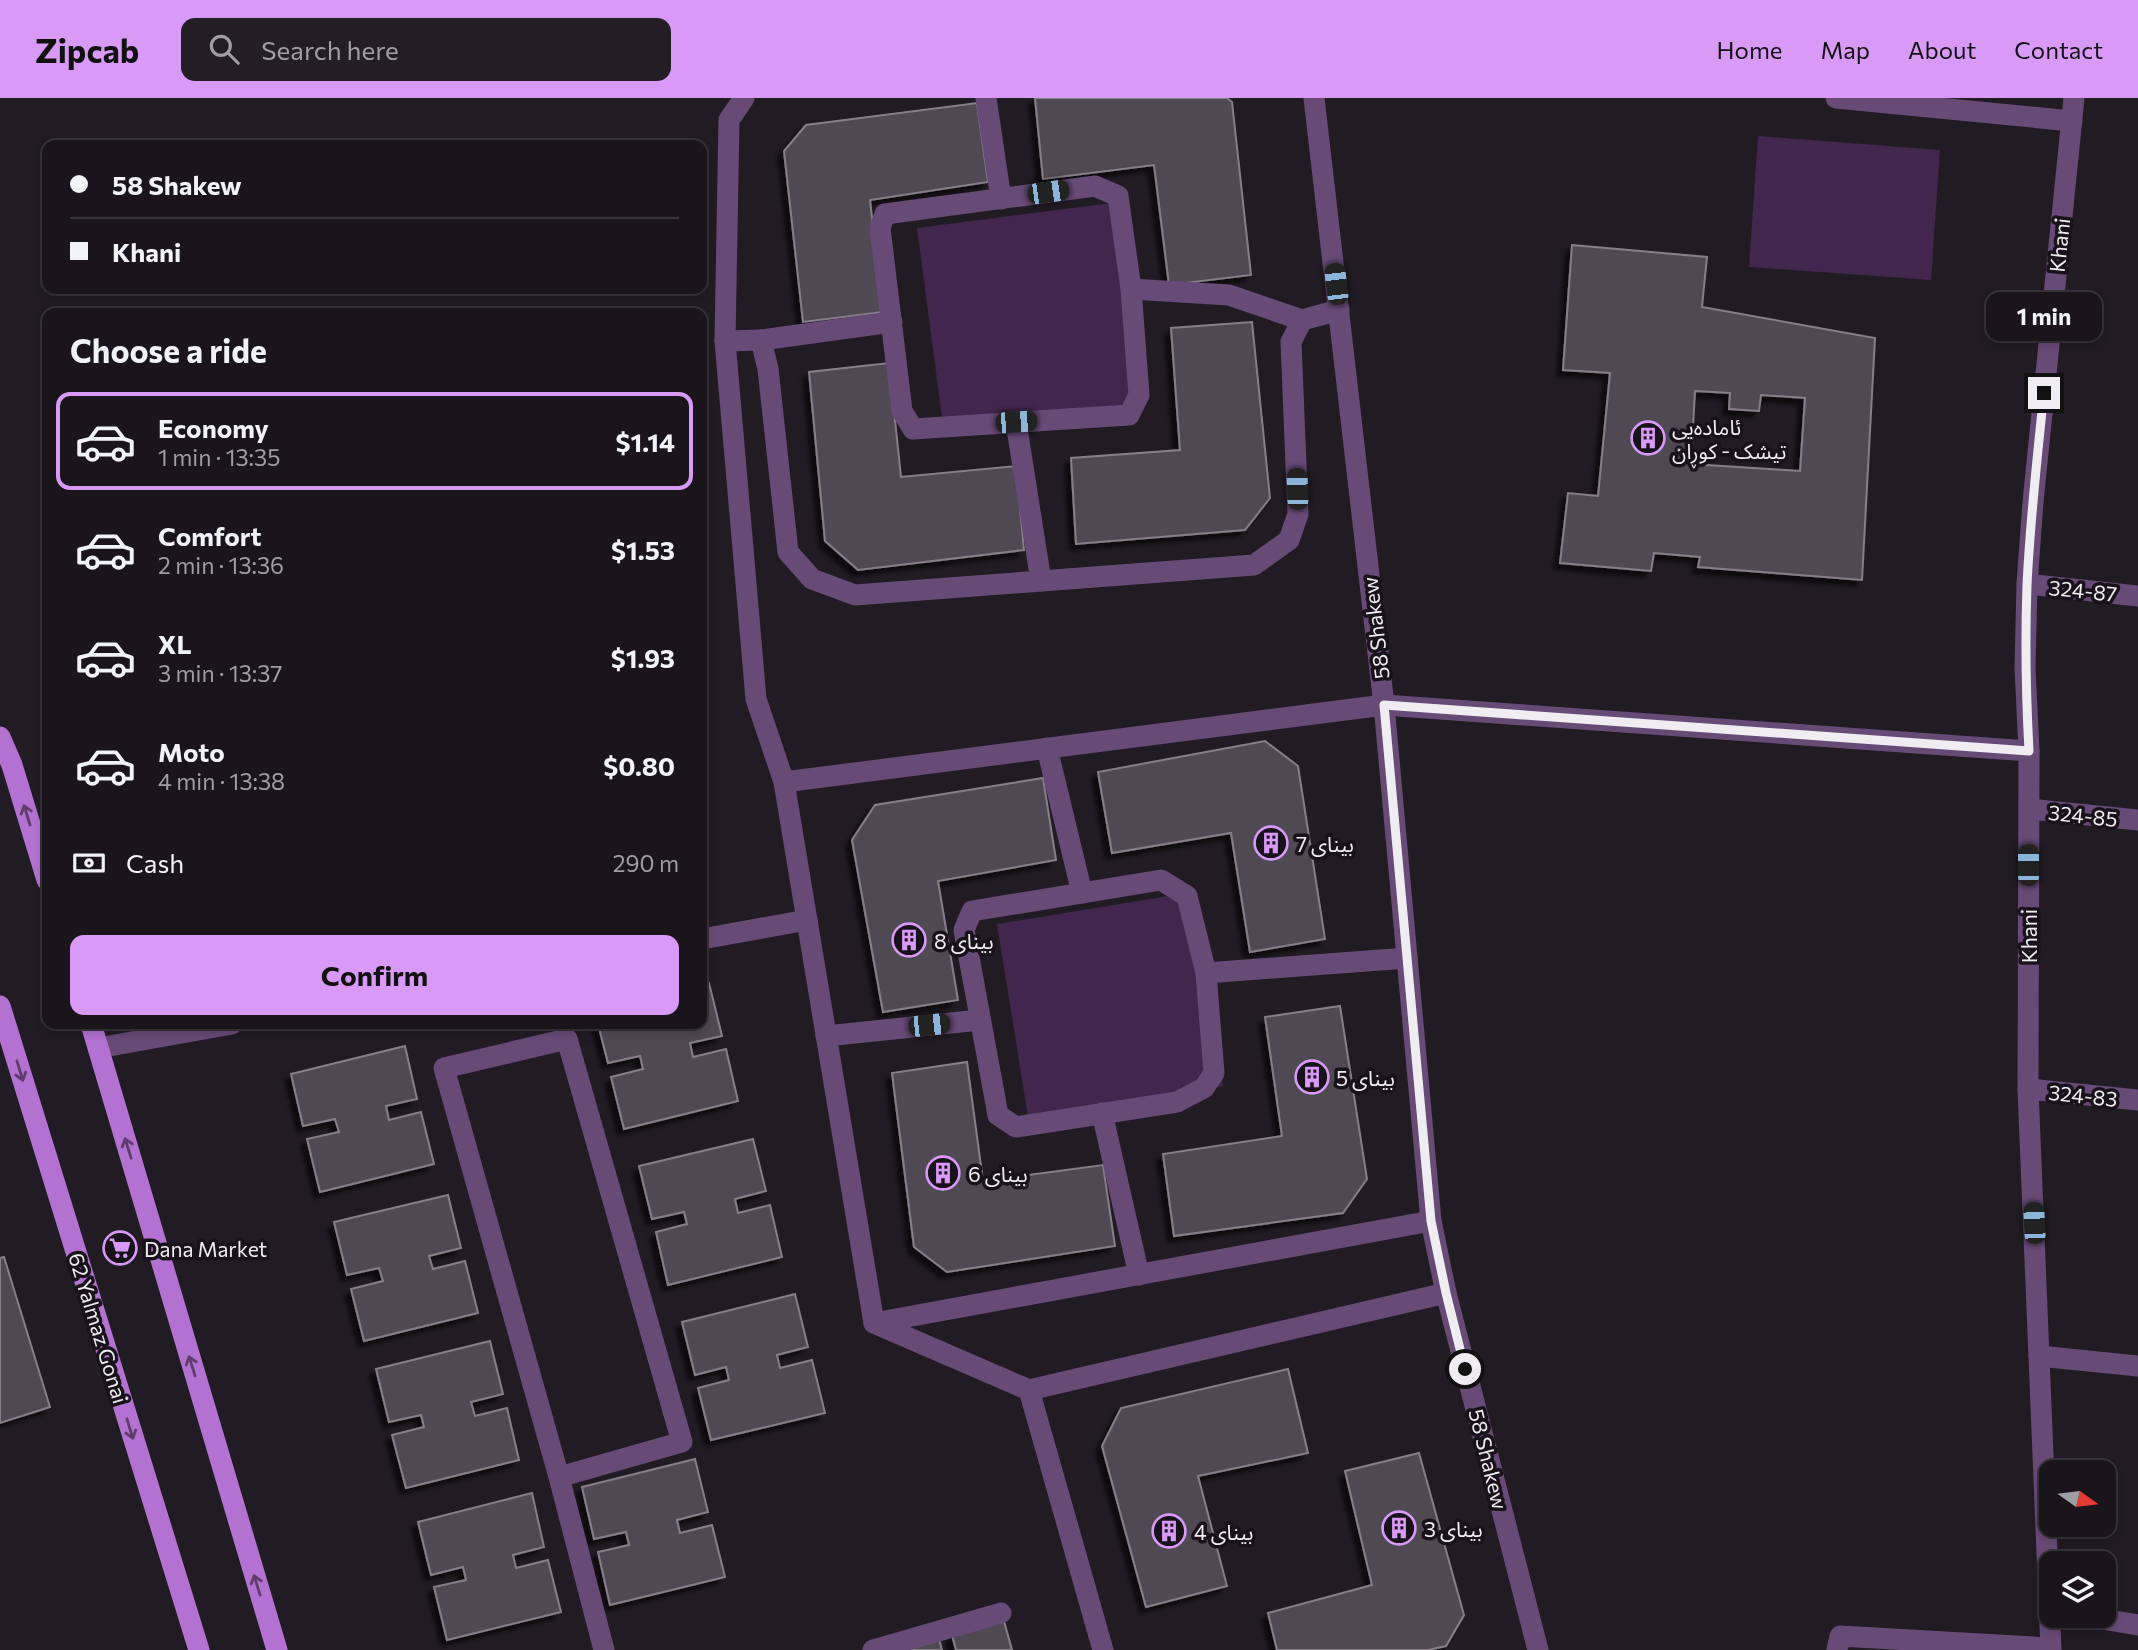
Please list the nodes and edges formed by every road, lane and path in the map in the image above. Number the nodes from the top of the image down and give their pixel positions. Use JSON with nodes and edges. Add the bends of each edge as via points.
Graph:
{"nodes":[{"id":1,"x":744,"y":98,"type":"edge"},
{"id":2,"x":986,"y":98,"type":"edge"},
{"id":3,"x":1314,"y":98,"type":"edge"},
{"id":4,"x":1836,"y":98,"type":"edge"},
{"id":5,"x":2074,"y":98,"type":"edge"},
{"id":6,"x":2072,"y":121,"type":"junction"},
{"id":7,"x":1001,"y":199,"type":"junction"},
{"id":8,"x":1131,"y":289,"type":"junction"},
{"id":9,"x":1339,"y":310,"type":"junction"},
{"id":10,"x":1302,"y":320,"type":"junction"},
{"id":11,"x":892,"y":323,"type":"junction"},
{"id":12,"x":761,"y":340,"type":"junction"},
{"id":13,"x":725,"y":341,"type":"junction"},
{"id":14,"x":1016,"y":422,"type":"junction"},
{"id":15,"x":1041,"y":581,"type":"junction"},
{"id":16,"x":2027,"y":584,"type":"junction"},
{"id":17,"x":2138,"y":596,"type":"edge"},
{"id":18,"x":1384,"y":705,"type":"junction"},
{"id":19,"x":0,"y":737,"type":"edge"},
{"id":20,"x":1047,"y":748,"type":"junction"},
{"id":21,"x":2029,"y":751,"type":"junction"},
{"id":22,"x":784,"y":782,"type":"junction"},
{"id":23,"x":2029,"y":809,"type":"junction"},
{"id":24,"x":2138,"y":821,"type":"edge"},
{"id":25,"x":42,"y":864,"type":"edge"},
{"id":26,"x":1082,"y":893,"type":"junction"},
{"id":27,"x":807,"y":920,"type":"junction"},
{"id":28,"x":707,"y":938,"type":"edge"},
{"id":29,"x":1407,"y":958,"type":"junction"},
{"id":30,"x":1206,"y":973,"type":"junction"},
{"id":31,"x":0,"y":1006,"type":"edge"},
{"id":32,"x":980,"y":1020,"type":"junction"},
{"id":33,"x":92,"y":1029,"type":"edge"},
{"id":34,"x":204,"y":1029,"type":"edge"},
{"id":35,"x":826,"y":1037,"type":"junction"},
{"id":36,"x":98,"y":1048,"type":"junction"},
{"id":37,"x":2028,"y":1089,"type":"junction"},
{"id":38,"x":2138,"y":1100,"type":"edge"},
{"id":39,"x":1102,"y":1113,"type":"junction"},
{"id":40,"x":1431,"y":1221,"type":"junction"},
{"id":41,"x":1139,"y":1275,"type":"junction"},
{"id":42,"x":1446,"y":1293,"type":"junction"},
{"id":43,"x":874,"y":1323,"type":"junction"},
{"id":44,"x":2039,"y":1356,"type":"junction"},
{"id":45,"x":2138,"y":1366,"type":"edge"},
{"id":46,"x":1029,"y":1390,"type":"junction"},
{"id":47,"x":559,"y":1477,"type":"junction"},
{"id":48,"x":2047,"y":1551,"type":"edge"},
{"id":49,"x":1002,"y":1613,"type":"dead end"},
{"id":50,"x":2116,"y":1621,"type":"edge"},
{"id":51,"x":2138,"y":1625,"type":"edge"},
{"id":52,"x":2050,"y":1628,"type":"edge"},
{"id":53,"x":2050,"y":1649,"type":"edge"},
{"id":54,"x":199,"y":1650,"type":"edge"},
{"id":55,"x":276,"y":1650,"type":"edge"},
{"id":56,"x":604,"y":1650,"type":"edge"},
{"id":57,"x":873,"y":1650,"type":"edge"},
{"id":58,"x":1103,"y":1650,"type":"edge"},
{"id":59,"x":1538,"y":1650,"type":"edge"},
{"id":60,"x":1837,"y":1650,"type":"edge"}],
"edges":[{"from":1,"to":13,"type":"street","via":[[729,120]]},
{"from":2,"to":7,"type":"street"},
{"from":3,"to":9,"type":"street","name":"58 Shakew"},
{"from":4,"to":6,"type":"street"},
{"from":5,"to":6,"type":"street","name":"Khani"},
{"from":6,"to":16,"type":"street","name":"Khani"},
{"from":7,"to":8,"type":"street","via":[[1095,186],[1118,196]]},
{"from":7,"to":11,"type":"street","via":[[885,215],[880,228]]},
{"from":8,"to":10,"type":"street","via":[[1229,295]]},
{"from":8,"to":14,"type":"street","via":[[1139,395],[1129,415]]},
{"from":9,"to":10,"type":"street"},
{"from":9,"to":18,"type":"street","name":"58 Shakew"},
{"from":10,"to":15,"type":"street","via":[[1291,342],[1298,514],[1289,540],[1254,565]]},
{"from":11,"to":12,"type":"street"},
{"from":11,"to":14,"type":"street","via":[[902,411],[914,429]]},
{"from":12,"to":13,"type":"street"},
{"from":12,"to":15,"type":"street","via":[[788,552],[812,579],[855,595]]},
{"from":13,"to":22,"type":"street","via":[[756,699]]},
{"from":14,"to":15,"type":"street"},
{"from":16,"to":17,"type":"street","name":"324-87"},
{"from":16,"to":21,"type":"street","name":"Khani"},
{"from":18,"to":20,"type":"street"},
{"from":18,"to":21,"type":"street"},
{"from":18,"to":29,"type":"street","name":"58 Shakew"},
{"from":25,"to":19,"type":"main road","one_way":true},
{"from":20,"to":22,"type":"street"},
{"from":20,"to":26,"type":"street"},
{"from":21,"to":23,"type":"street","name":"Khani"},
{"from":22,"to":27,"type":"street"},
{"from":23,"to":24,"type":"street","name":"324-85"},
{"from":23,"to":37,"type":"street","name":"Khani"},
{"from":26,"to":30,"type":"street","via":[[1161,880],[1187,895]]},
{"from":26,"to":32,"type":"street","via":[[972,911],[964,930]]},
{"from":27,"to":28,"type":"street"},
{"from":27,"to":35,"type":"street"},
{"from":29,"to":30,"type":"street"},
{"from":29,"to":40,"type":"street","name":"58 Shakew"},
{"from":30,"to":39,"type":"street","via":[[1214,1073],[1204,1088],[1177,1102]]},
{"from":31,"to":54,"type":"main road","name":"62 Yalmaz Gonai","one_way":true},
{"from":32,"to":35,"type":"street"},
{"from":32,"to":39,"type":"street","via":[[998,1115],[1016,1127]]},
{"from":33,"to":36,"type":"main road"},
{"from":34,"to":36,"type":"street"},
{"from":35,"to":43,"type":"street"},
{"from":55,"to":36,"type":"main road","one_way":true},
{"from":37,"to":38,"type":"street","name":"324-83"},
{"from":37,"to":44,"type":"street","name":"Khani"},
{"from":39,"to":41,"type":"street"},
{"from":40,"to":41,"type":"street"},
{"from":40,"to":42,"type":"street","name":"58 Shakew"},
{"from":41,"to":43,"type":"street"},
{"from":42,"to":46,"type":"street"},
{"from":42,"to":59,"type":"street","name":"58 Shakew"},
{"from":43,"to":46,"type":"street"},
{"from":44,"to":45,"type":"street"},
{"from":44,"to":48,"type":"street","name":"Khani"},
{"from":46,"to":58,"type":"street"},
{"from":47,"to":47,"type":"street","via":[[444,1069],[567,1039],[682,1442]]},
{"from":47,"to":56,"type":"street"},
{"from":49,"to":57,"type":"street"},
{"from":50,"to":51,"type":"street"},
{"from":52,"to":53,"type":"street","name":"Khani"},
{"from":53,"to":60,"type":"street","via":[[1840,1636]]}]}
